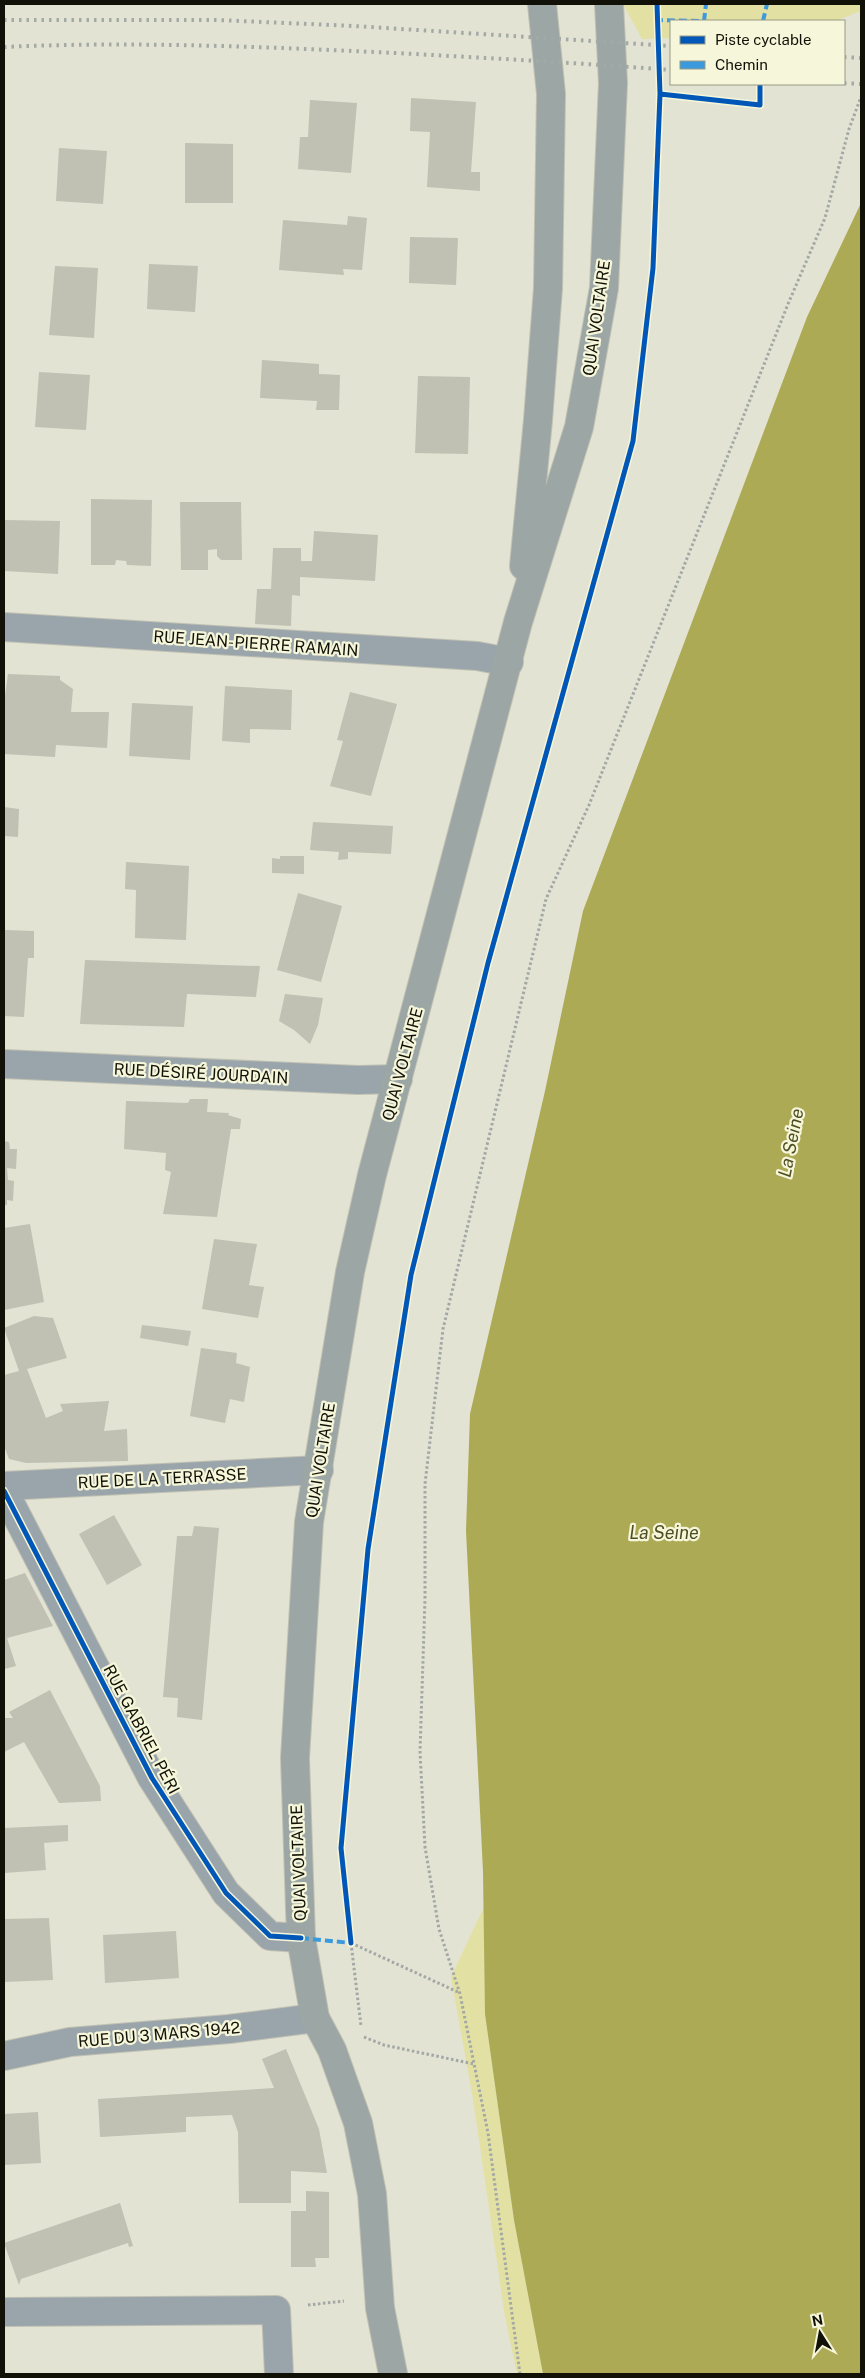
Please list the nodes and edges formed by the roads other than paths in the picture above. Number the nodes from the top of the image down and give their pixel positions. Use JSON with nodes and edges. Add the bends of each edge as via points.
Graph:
{"nodes":[{"id":1,"x":542,"y":4,"type":"edge"},
{"id":2,"x":609,"y":4,"type":"edge"},
{"id":3,"x":518,"y":622,"type":"junction"},
{"id":4,"x":4,"y":627,"type":"edge"},
{"id":5,"x":509,"y":662,"type":"junction"},
{"id":6,"x":4,"y":1064,"type":"edge"},
{"id":7,"x":398,"y":1079,"type":"junction"},
{"id":8,"x":319,"y":1470,"type":"junction"},
{"id":9,"x":4,"y":1486,"type":"edge"},
{"id":10,"x":4,"y":1491,"type":"edge"},
{"id":11,"x":301,"y":1938,"type":"junction"},
{"id":12,"x":315,"y":2018,"type":"junction"},
{"id":13,"x":4,"y":2056,"type":"edge"},
{"id":14,"x":380,"y":2302,"type":"junction"},
{"id":15,"x":4,"y":2312,"type":"edge"},
{"id":16,"x":279,"y":2374,"type":"edge"},
{"id":17,"x":374,"y":2374,"type":"edge"},
{"id":18,"x":393,"y":2374,"type":"edge"}],
"edges":[{"from":1,"to":3,"type":"main road","name":"QUAI VOLTAIRE","via":[[551,94],[548,288]]},
{"from":2,"to":3,"type":"main road","name":"QUAI VOLTAIRE","via":[[613,83],[604,288],[579,427]]},
{"from":3,"to":5,"type":"main road","name":"QUAI VOLTAIRE"},
{"from":4,"to":5,"type":"street","name":"RUE JEAN-PIERRE RAMAIN","via":[[477,656]]},
{"from":5,"to":7,"type":"main road","name":"QUAI VOLTAIRE"},
{"from":6,"to":7,"type":"street","name":"RUE DÉSIRÉ JOURDAIN","via":[[358,1080]]},
{"from":7,"to":8,"type":"main road","name":"QUAI VOLTAIRE","via":[[350,1272]]},
{"from":8,"to":9,"type":"street","name":"RUE DE LA TERRASSE"},
{"from":8,"to":11,"type":"main road","name":"QUAI VOLTAIRE","via":[[309,1522],[295,1758]]},
{"from":10,"to":11,"type":"street","name":"RUE GABRIEL PÉRI","via":[[152,1778],[226,1893],[270,1936]]},
{"from":11,"to":12,"type":"main road","name":"QUAI VOLTAIRE"},
{"from":12,"to":13,"type":"street","name":"RUE DU 3 MARS 1942","via":[[70,2042]]},
{"from":12,"to":14,"type":"main road","name":"QUAI VOLTAIRE","via":[[332,2050],[358,2123],[372,2194]]},
{"from":14,"to":17,"type":"main road","name":"QUAI VOLTAIRE"},
{"from":14,"to":18,"type":"main road","name":"QUAI VOLTAIRE"},
{"from":15,"to":16,"type":"street","via":[[276,2310]]}]}
